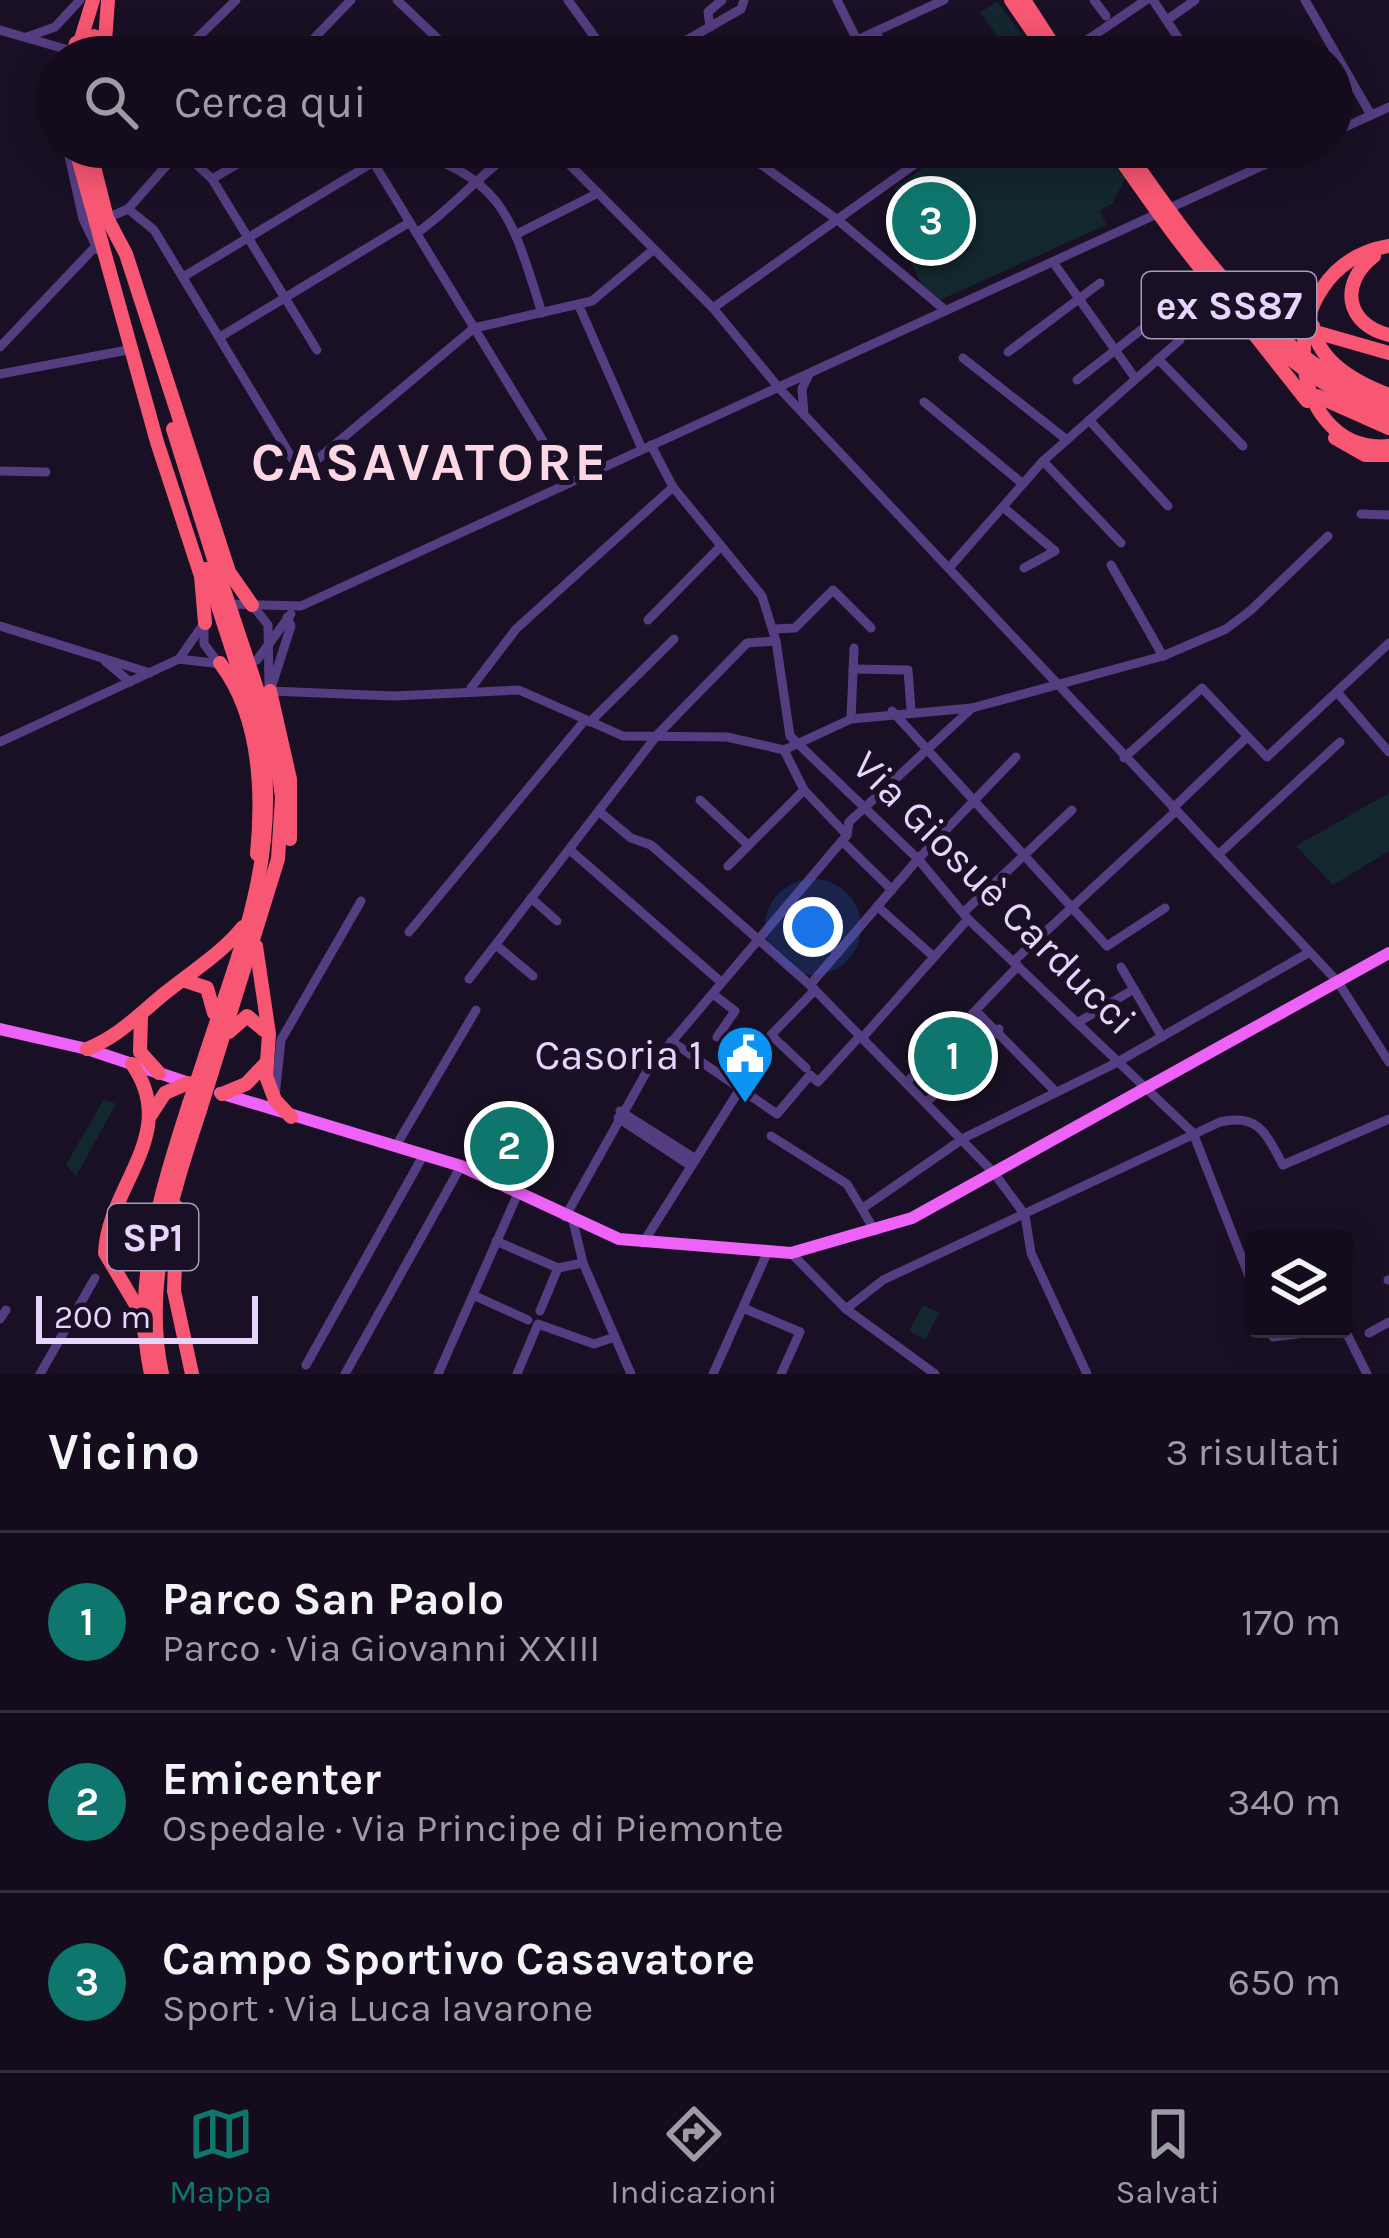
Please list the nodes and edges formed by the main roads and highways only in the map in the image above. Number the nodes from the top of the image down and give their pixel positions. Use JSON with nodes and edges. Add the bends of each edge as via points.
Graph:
{"nodes":[{"id":1,"x":93,"y":0,"type":"edge"},
{"id":2,"x":108,"y":0,"type":"edge"},
{"id":3,"x":1011,"y":0,"type":"edge"},
{"id":4,"x":1024,"y":0,"type":"edge"},
{"id":5,"x":77,"y":36,"type":"edge"},
{"id":6,"x":105,"y":36,"type":"edge"},
{"id":7,"x":1036,"y":36,"type":"edge"},
{"id":8,"x":1047,"y":36,"type":"edge"},
{"id":9,"x":77,"y":168,"type":"edge"},
{"id":10,"x":94,"y":168,"type":"edge"},
{"id":11,"x":1127,"y":168,"type":"edge"},
{"id":12,"x":1139,"y":168,"type":"edge"},
{"id":13,"x":107,"y":218,"type":"junction"},
{"id":14,"x":1385,"y":251,"type":"edge"},
{"id":15,"x":1215,"y":271,"type":"junction"},
{"id":16,"x":1240,"y":316,"type":"junction"},
{"id":17,"x":1389,"y":335,"type":"edge"},
{"id":18,"x":1389,"y":353,"type":"edge"},
{"id":19,"x":154,"y":390,"type":"junction"},
{"id":20,"x":1313,"y":393,"type":"junction"},
{"id":21,"x":1389,"y":395,"type":"edge"},
{"id":22,"x":1389,"y":406,"type":"edge"},
{"id":23,"x":1389,"y":417,"type":"edge"},
{"id":24,"x":1389,"y":428,"type":"edge"},
{"id":25,"x":1389,"y":450,"type":"edge"},
{"id":26,"x":252,"y":605,"type":"road end"},
{"id":27,"x":205,"y":623,"type":"road end"},
{"id":28,"x":220,"y":663,"type":"road end"},
{"id":29,"x":270,"y":691,"type":"road end"},
{"id":30,"x":261,"y":896,"type":"junction"},
{"id":31,"x":251,"y":929,"type":"junction"},
{"id":32,"x":1389,"y":953,"type":"edge"},
{"id":33,"x":185,"y":981,"type":"junction"},
{"id":34,"x":141,"y":1017,"type":"junction"},
{"id":35,"x":0,"y":1029,"type":"edge"},
{"id":36,"x":213,"y":1047,"type":"junction"},
{"id":37,"x":268,"y":1047,"type":"junction"},
{"id":38,"x":86,"y":1049,"type":"junction"},
{"id":39,"x":132,"y":1064,"type":"junction"},
{"id":40,"x":265,"y":1064,"type":"junction"},
{"id":41,"x":159,"y":1073,"type":"junction"},
{"id":42,"x":188,"y":1083,"type":"junction"},
{"id":43,"x":222,"y":1094,"type":"junction"},
{"id":44,"x":195,"y":1105,"type":"junction"},
{"id":45,"x":150,"y":1115,"type":"junction"},
{"id":46,"x":291,"y":1117,"type":"junction"},
{"id":47,"x":183,"y":1163,"type":"junction"},
{"id":48,"x":149,"y":1264,"type":"junction"},
{"id":49,"x":113,"y":1268,"type":"junction"},
{"id":50,"x":146,"y":1338,"type":"junction"},
{"id":51,"x":151,"y":1374,"type":"edge"},
{"id":52,"x":162,"y":1374,"type":"edge"},
{"id":53,"x":192,"y":1374,"type":"edge"}],
"edges":[{"from":1,"to":5,"type":"highway"},
{"from":2,"to":6,"type":"highway"},
{"from":3,"to":7,"type":"highway"},
{"from":4,"to":8,"type":"highway"},
{"from":9,"to":19,"type":"highway","via":[[133,349]]},
{"from":10,"to":13,"type":"highway"},
{"from":11,"to":16,"type":"highway","number":"ex SS87","bridge":true},
{"from":12,"to":15,"type":"highway","number":"ex SS87","bridge":true},
{"from":13,"to":19,"type":"highway","number":"SP1"},
{"from":13,"to":26,"type":"highway","via":[[126,254],[229,572]]},
{"from":14,"to":17,"type":"highway","via":[[1354,277],[1352,308]]},
{"from":14,"to":20,"type":"highway","via":[[1366,252],[1334,277],[1307,317],[1300,357]]},
{"from":14,"to":21,"type":"highway","via":[[1355,265],[1321,302],[1312,325],[1322,353]]},
{"from":15,"to":18,"type":"highway","bridge":true,"via":[[1291,325]]},
{"from":15,"to":22,"type":"highway","number":"ex SS87","bridge":true,"via":[[1304,355]]},
{"from":16,"to":23,"type":"highway","number":"ex SS87","bridge":true,"via":[[1298,365]]},
{"from":16,"to":25,"type":"highway","bridge":true,"via":[[1332,436],[1365,454]]},
{"from":19,"to":27,"type":"highway","via":[[157,442],[201,576]]},
{"from":19,"to":30,"type":"highway","number":"SP1","bridge":true,"via":[[268,741],[282,825]]},
{"from":20,"to":24,"type":"highway"},
{"from":20,"to":25,"type":"highway","via":[[1344,435]]},
{"from":28,"to":30,"type":"highway","via":[[258,769]]},
{"from":29,"to":30,"type":"highway","via":[[292,806],[289,844]]},
{"from":30,"to":31,"type":"highway","number":"SP1"},
{"from":31,"to":33,"type":"highway"},
{"from":31,"to":36,"type":"highway","number":"SP1"},
{"from":31,"to":37,"type":"highway"},
{"from":32,"to":46,"type":"main road","via":[[875,1232],[791,1253],[643,1244],[569,1219],[461,1166]]},
{"from":33,"to":34,"type":"highway"},
{"from":33,"to":36,"type":"highway","via":[[214,998]]},
{"from":34,"to":38,"type":"highway"},
{"from":34,"to":41,"type":"highway","via":[[140,1052]]},
{"from":35,"to":38,"type":"main road"},
{"from":36,"to":37,"type":"highway","via":[[247,1016],[263,1026]]},
{"from":36,"to":44,"type":"highway","number":"SP1","bridge":true},
{"from":37,"to":40,"type":"highway"},
{"from":38,"to":39,"type":"main road"},
{"from":39,"to":41,"type":"main road"},
{"from":39,"to":45,"type":"highway"},
{"from":40,"to":43,"type":"highway"},
{"from":40,"to":46,"type":"highway","via":[[275,1100]]},
{"from":41,"to":42,"type":"main road"},
{"from":42,"to":43,"type":"main road"},
{"from":42,"to":45,"type":"highway","via":[[165,1093]]},
{"from":43,"to":46,"type":"main road"},
{"from":44,"to":47,"type":"highway","number":"SP1"},
{"from":44,"to":48,"type":"highway","number":"SP1"},
{"from":45,"to":49,"type":"highway","via":[[105,1244]]},
{"from":47,"to":52,"type":"highway","number":"SP1","via":[[158,1264]]},
{"from":47,"to":53,"type":"highway","via":[[172,1276]]},
{"from":48,"to":49,"type":"highway","via":[[136,1274]]},
{"from":48,"to":50,"type":"highway","number":"SP1"},
{"from":49,"to":50,"type":"highway"},
{"from":50,"to":51,"type":"highway","number":"SP1"}]}
